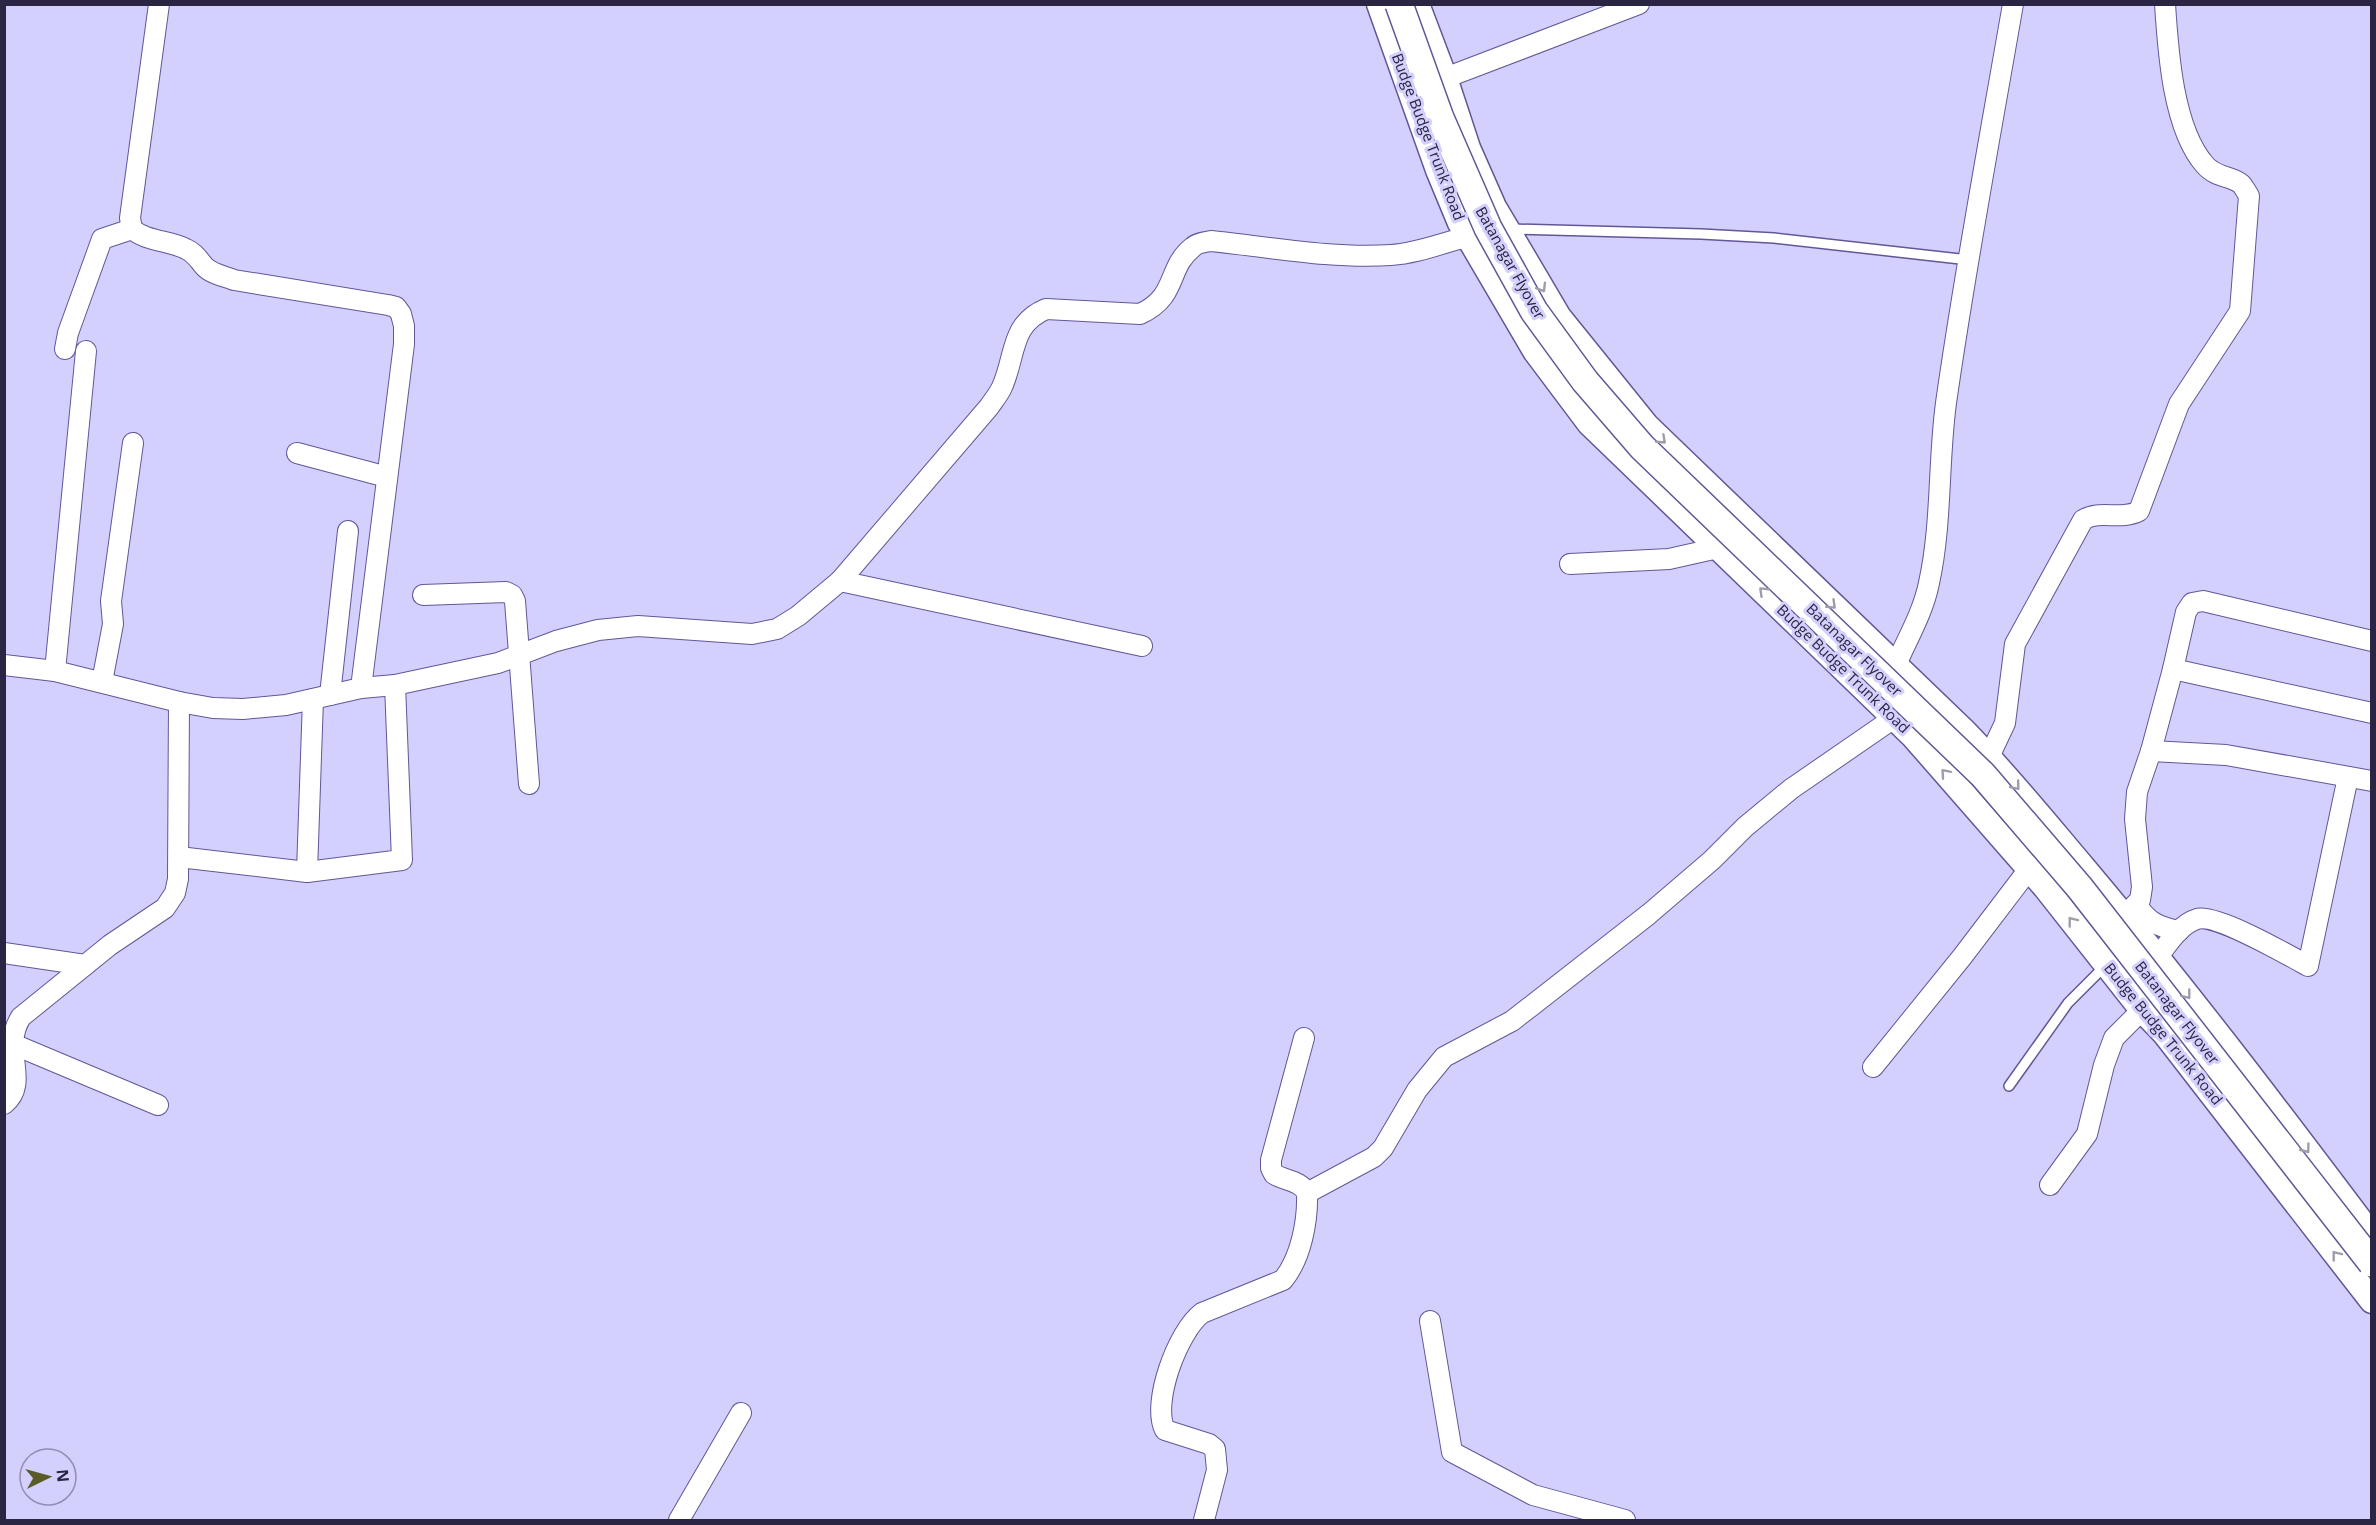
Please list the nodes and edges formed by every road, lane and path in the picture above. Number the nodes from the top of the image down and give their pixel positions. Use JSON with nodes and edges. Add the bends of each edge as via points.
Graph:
{"nodes":[{"id":1,"x":159,"y":4,"type":"edge"},
{"id":2,"x":1379,"y":4,"type":"edge"},
{"id":3,"x":1399,"y":4,"type":"edge"},
{"id":4,"x":1417,"y":4,"type":"edge"},
{"id":5,"x":1639,"y":4,"type":"edge"},
{"id":6,"x":2013,"y":4,"type":"edge"},
{"id":7,"x":2165,"y":4,"type":"edge"},
{"id":8,"x":1445,"y":78,"type":"junction"},
{"id":9,"x":1507,"y":229,"type":"junction"},
{"id":10,"x":132,"y":230,"type":"junction"},
{"id":11,"x":1468,"y":236,"type":"junction"},
{"id":12,"x":1969,"y":260,"type":"junction"},
{"id":13,"x":65,"y":349,"type":"dead end"},
{"id":14,"x":86,"y":351,"type":"dead end"},
{"id":15,"x":133,"y":443,"type":"dead end"},
{"id":16,"x":297,"y":453,"type":"dead end"},
{"id":17,"x":387,"y":477,"type":"junction"},
{"id":18,"x":348,"y":531,"type":"dead end"},
{"id":19,"x":1718,"y":548,"type":"junction"},
{"id":20,"x":1570,"y":564,"type":"dead end"},
{"id":21,"x":840,"y":581,"type":"junction"},
{"id":22,"x":423,"y":595,"type":"dead end"},
{"id":23,"x":2372,"y":641,"type":"edge"},
{"id":24,"x":1142,"y":646,"type":"dead end"},
{"id":25,"x":519,"y":655,"type":"junction"},
{"id":26,"x":4,"y":665,"type":"edge"},
{"id":27,"x":1895,"y":667,"type":"junction"},
{"id":28,"x":2173,"y":669,"type":"junction"},
{"id":29,"x":55,"y":671,"type":"junction"},
{"id":30,"x":102,"y":682,"type":"junction"},
{"id":31,"x":395,"y":685,"type":"junction"},
{"id":32,"x":361,"y":688,"type":"junction"},
{"id":33,"x":321,"y":697,"type":"junction"},
{"id":34,"x":179,"y":702,"type":"junction"},
{"id":35,"x":2372,"y":713,"type":"edge"},
{"id":36,"x":1894,"y":718,"type":"junction"},
{"id":37,"x":2151,"y":751,"type":"junction"},
{"id":38,"x":1989,"y":757,"type":"junction"},
{"id":39,"x":2348,"y":777,"type":"junction"},
{"id":40,"x":2372,"y":782,"type":"edge"},
{"id":41,"x":529,"y":783,"type":"dead end"},
{"id":42,"x":178,"y":857,"type":"junction"},
{"id":43,"x":2029,"y":868,"type":"junction"},
{"id":44,"x":307,"y":872,"type":"junction"},
{"id":45,"x":2130,"y":910,"type":"junction"},
{"id":46,"x":2179,"y":931,"type":"junction"},
{"id":47,"x":4,"y":953,"type":"edge"},
{"id":48,"x":2099,"y":956,"type":"junction"},
{"id":49,"x":2157,"y":958,"type":"junction"},
{"id":50,"x":85,"y":965,"type":"junction"},
{"id":51,"x":2142,"y":1010,"type":"junction"},
{"id":52,"x":1304,"y":1038,"type":"dead end"},
{"id":53,"x":9,"y":1042,"type":"junction"},
{"id":54,"x":1874,"y":1067,"type":"dead end"},
{"id":55,"x":2009,"y":1086,"type":"dead end"},
{"id":56,"x":4,"y":1104,"type":"edge"},
{"id":57,"x":158,"y":1105,"type":"dead end"},
{"id":58,"x":2050,"y":1185,"type":"dead end"},
{"id":59,"x":1307,"y":1193,"type":"junction"},
{"id":60,"x":2372,"y":1236,"type":"edge"},
{"id":61,"x":2372,"y":1263,"type":"edge"},
{"id":62,"x":2372,"y":1301,"type":"edge"},
{"id":63,"x":1430,"y":1321,"type":"dead end"},
{"id":64,"x":741,"y":1413,"type":"dead end"},
{"id":65,"x":679,"y":1521,"type":"edge"},
{"id":66,"x":1204,"y":1521,"type":"edge"},
{"id":67,"x":1625,"y":1521,"type":"edge"}],
"edges":[{"from":1,"to":10,"type":"street","via":[[130,218]]},
{"from":2,"to":11,"type":"street","name":"Budge Budge Trunk Road","via":[[1438,170]]},
{"from":3,"to":61,"type":"main road","name":"Batanagar Flyover","bridge":true,"via":[[1440,118],[1488,228],[1534,311],[1585,381],[1642,447],[1983,775],[2080,888]]},
{"from":4,"to":8,"type":"street"},
{"from":5,"to":8,"type":"street"},
{"from":6,"to":12,"type":"street"},
{"from":7,"to":38,"type":"street","via":[[2168,55],[2189,143],[2206,166],[2220,177],[2241,184],[2249,196],[2240,311],[2179,404],[2139,511],[2129,516],[2091,515],[2083,520],[2015,644],[2005,723]]},
{"from":8,"to":9,"type":"street","via":[[1468,148]]},
{"from":9,"to":11,"type":"street"},
{"from":9,"to":12,"type":"lane","via":[[1774,238]]},
{"from":9,"to":27,"type":"street","one_way":true,"via":[[1559,317],[1647,426]]},
{"from":10,"to":13,"type":"street","via":[[102,239]]},
{"from":10,"to":17,"type":"street","via":[[187,249],[205,267],[234,280],[396,308],[404,326],[404,344]]},
{"from":11,"to":19,"type":"street","name":"Budge Budge Trunk Road","via":[[1535,351],[1589,423]]},
{"from":11,"to":21,"type":"street","via":[[1428,249],[1390,255],[1328,254],[1211,241],[1194,245],[1181,259],[1166,295],[1140,314],[1046,309],[1032,315],[1020,330],[1001,388],[989,407]]},
{"from":12,"to":27,"type":"street","via":[[1946,404],[1929,584],[1919,619]]},
{"from":14,"to":29,"type":"street"},
{"from":15,"to":30,"type":"street","via":[[111,601],[113,624]]},
{"from":16,"to":17,"type":"street"},
{"from":17,"to":32,"type":"street"},
{"from":18,"to":33,"type":"street"},
{"from":19,"to":20,"type":"street","via":[[1669,559]]},
{"from":36,"to":19,"type":"street","name":"Budge Budge Trunk Road","one_way":true},
{"from":21,"to":24,"type":"street"},
{"from":21,"to":25,"type":"street","via":[[777,629],[752,634],[638,626],[598,630]]},
{"from":22,"to":25,"type":"street","via":[[512,595]]},
{"from":23,"to":28,"type":"street","via":[[2203,601],[2192,603],[2186,612]]},
{"from":25,"to":31,"type":"street"},
{"from":25,"to":41,"type":"street"},
{"from":26,"to":29,"type":"street"},
{"from":27,"to":38,"type":"street"},
{"from":28,"to":35,"type":"street"},
{"from":28,"to":37,"type":"street"},
{"from":29,"to":30,"type":"street"},
{"from":30,"to":34,"type":"street"},
{"from":31,"to":32,"type":"street"},
{"from":31,"to":44,"type":"street","via":[[402,860]]},
{"from":32,"to":33,"type":"street"},
{"from":33,"to":34,"type":"street","via":[[243,709]]},
{"from":33,"to":44,"type":"street"},
{"from":34,"to":42,"type":"street"},
{"from":43,"to":36,"type":"street","name":"Budge Budge Trunk Road","one_way":true},
{"from":36,"to":59,"type":"street","via":[[1782,796],[1649,914],[1512,1021],[1444,1057],[1417,1090],[1374,1157]]},
{"from":37,"to":39,"type":"street","via":[[2226,755]]},
{"from":37,"to":45,"type":"street","via":[[2137,792],[2135,819],[2142,887],[2140,900]]},
{"from":38,"to":45,"type":"street","one_way":true},
{"from":39,"to":40,"type":"street"},
{"from":39,"to":46,"type":"street","via":[[2308,966],[2266,942],[2208,919],[2197,919]]},
{"from":42,"to":44,"type":"street"},
{"from":42,"to":50,"type":"street","via":[[175,893],[165,908]]},
{"from":48,"to":43,"type":"street","name":"Budge Budge Trunk Road","one_way":true},
{"from":43,"to":54,"type":"street"},
{"from":45,"to":46,"type":"street","via":[[2155,925]]},
{"from":45,"to":48,"type":"lane"},
{"from":45,"to":49,"type":"street"},
{"from":46,"to":49,"type":"street"},
{"from":47,"to":50,"type":"street"},
{"from":48,"to":51,"type":"street","name":"Budge Budge Trunk Road"},
{"from":48,"to":55,"type":"lane"},
{"from":49,"to":60,"type":"street","one_way":true},
{"from":50,"to":53,"type":"street","via":[[21,1017]]},
{"from":51,"to":58,"type":"street","via":[[2114,1038],[2087,1134]]},
{"from":62,"to":51,"type":"street","name":"Budge Budge Trunk Road","one_way":true,"via":[[2165,1034]]},
{"from":52,"to":59,"type":"street","via":[[1271,1168],[1274,1174],[1304,1187]]},
{"from":53,"to":56,"type":"street","via":[[15,1087]]},
{"from":53,"to":57,"type":"street"},
{"from":59,"to":66,"type":"street","via":[[1299,1251],[1292,1269],[1283,1280],[1268,1288],[1194,1319],[1169,1370],[1161,1406],[1165,1430],[1209,1444],[1217,1457]]},
{"from":63,"to":67,"type":"street","via":[[1452,1452],[1533,1496]]},
{"from":64,"to":65,"type":"street"}]}
